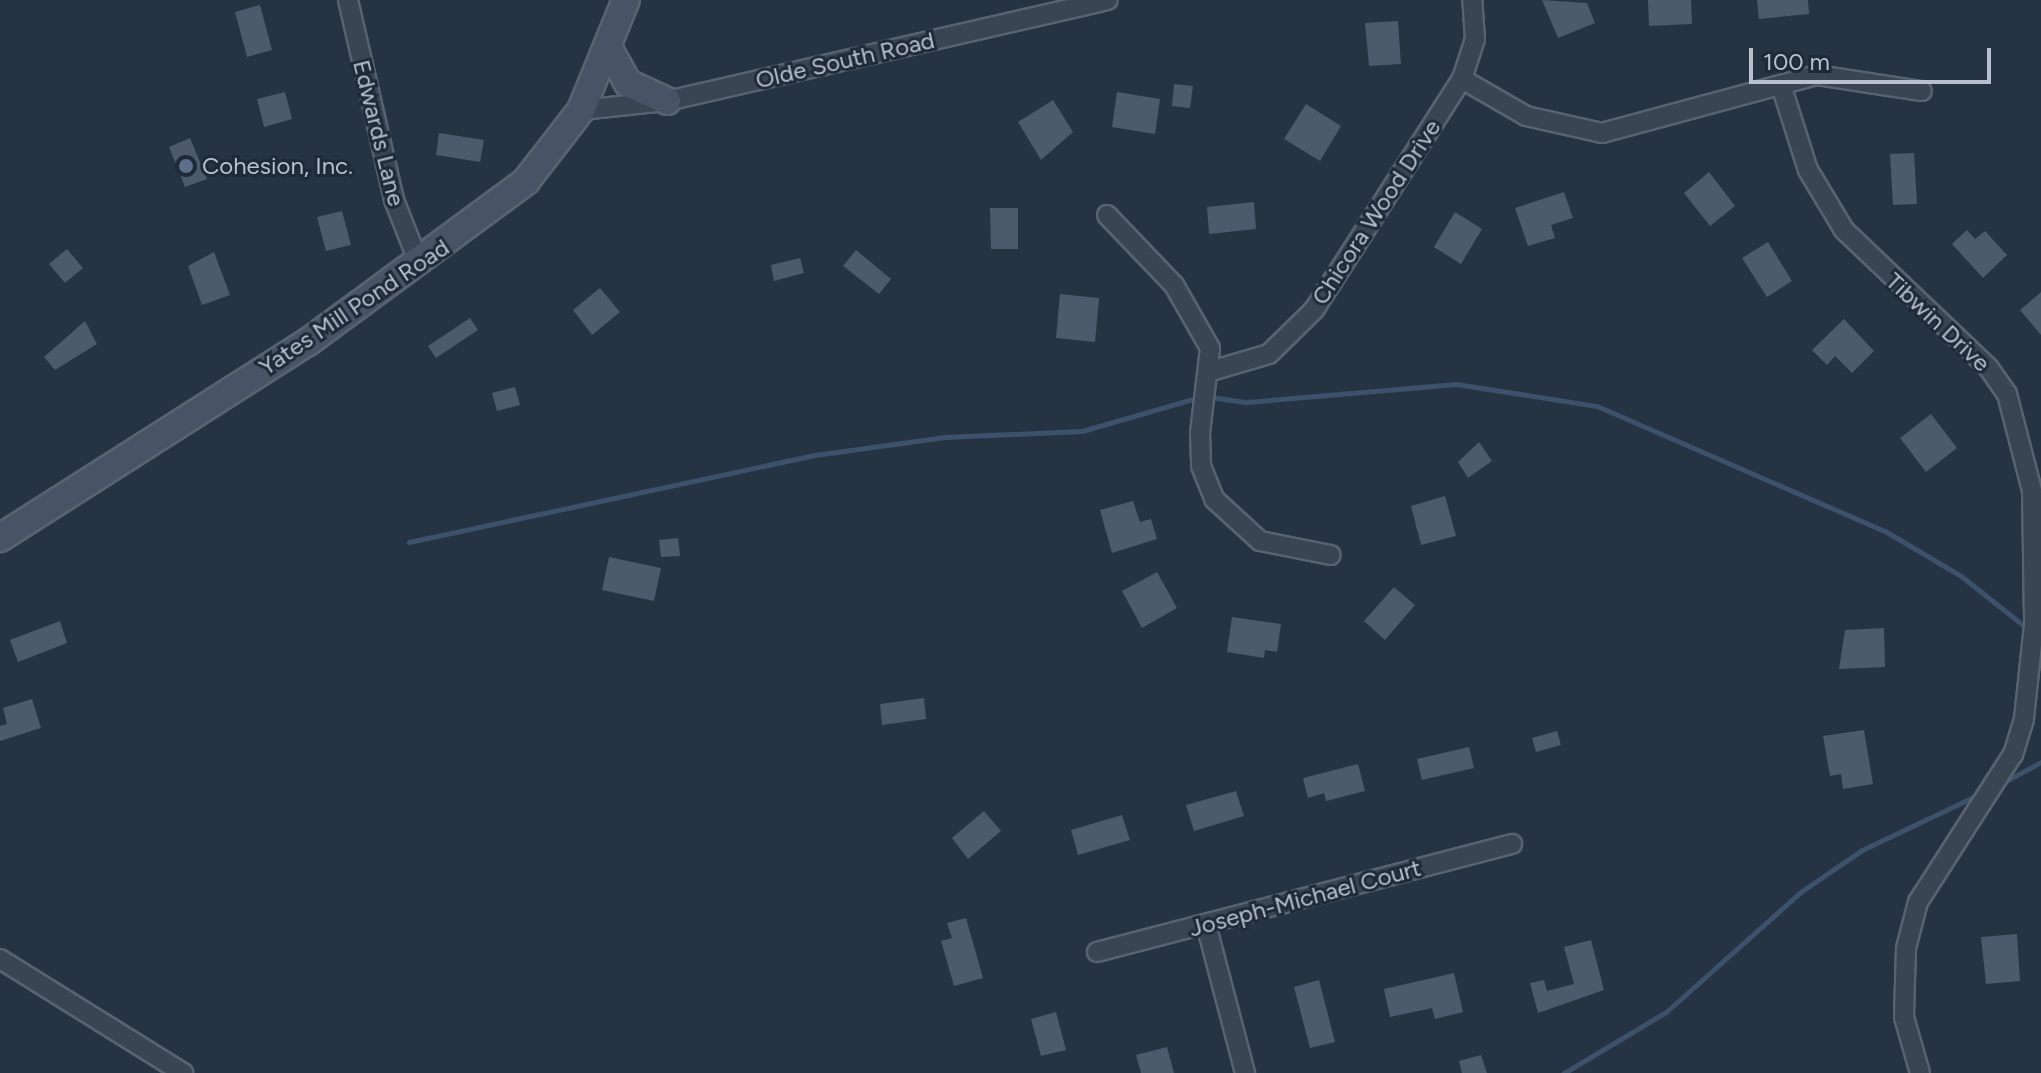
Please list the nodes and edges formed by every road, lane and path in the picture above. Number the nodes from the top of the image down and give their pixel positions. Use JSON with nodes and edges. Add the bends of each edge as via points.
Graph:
{"nodes":[{"id":1,"x":348,"y":0,"type":"edge"},
{"id":2,"x":626,"y":0,"type":"edge"},
{"id":3,"x":1108,"y":0,"type":"edge"},
{"id":4,"x":1472,"y":0,"type":"edge"},
{"id":5,"x":610,"y":51,"type":"junction"},
{"id":6,"x":1462,"y":79,"type":"junction"},
{"id":7,"x":1781,"y":85,"type":"junction"},
{"id":8,"x":1922,"y":91,"type":"dead end"},
{"id":9,"x":667,"y":101,"type":"junction"},
{"id":10,"x":581,"y":110,"type":"junction"},
{"id":11,"x":1107,"y":215,"type":"dead end"},
{"id":12,"x":419,"y":263,"type":"junction"},
{"id":13,"x":1211,"y":371,"type":"junction"},
{"id":14,"x":0,"y":538,"type":"edge"},
{"id":15,"x":1331,"y":555,"type":"dead end"},
{"id":16,"x":1512,"y":844,"type":"dead end"},
{"id":17,"x":1206,"y":924,"type":"junction"},
{"id":18,"x":1097,"y":952,"type":"dead end"},
{"id":19,"x":0,"y":959,"type":"edge"},
{"id":20,"x":183,"y":1073,"type":"edge"},
{"id":21,"x":1245,"y":1073,"type":"edge"},
{"id":22,"x":1920,"y":1073,"type":"edge"}],
"edges":[{"from":1,"to":12,"type":"street","name":"Edwards Lane","via":[[394,200]]},
{"from":2,"to":5,"type":"street","name":"Yates Mill Pond Road"},
{"from":3,"to":9,"type":"street","name":"Olde South Road"},
{"from":4,"to":6,"type":"street","name":"Chicora Wood Drive","via":[[1475,39]]},
{"from":5,"to":9,"type":"street","via":[[628,83]]},
{"from":5,"to":10,"type":"street","name":"Yates Mill Pond Road"},
{"from":6,"to":7,"type":"street","via":[[1526,116],[1602,133]]},
{"from":6,"to":13,"type":"street","name":"Chicora Wood Drive","via":[[1294,334],[1269,354]]},
{"from":7,"to":8,"type":"street","via":[[1848,76]]},
{"from":7,"to":22,"type":"street","name":"Tibwin Drive","via":[[1808,170],[1831,212],[2007,394],[2032,491],[2034,638],[2024,719],[2013,754],[1918,902],[1906,948],[1904,1017]]},
{"from":9,"to":10,"type":"street","name":"Olde South Road"},
{"from":10,"to":12,"type":"street","name":"Yates Mill Pond Road","via":[[526,181]]},
{"from":11,"to":13,"type":"street","via":[[1199,320]]},
{"from":12,"to":14,"type":"street","name":"Yates Mill Pond Road"},
{"from":13,"to":15,"type":"street","via":[[1200,433],[1201,466],[1214,499],[1260,541]]},
{"from":16,"to":17,"type":"street","name":"Joseph-Michael Court"},
{"from":17,"to":18,"type":"street","name":"Joseph-Michael Court"},
{"from":17,"to":21,"type":"street"},
{"from":19,"to":20,"type":"street"}]}
